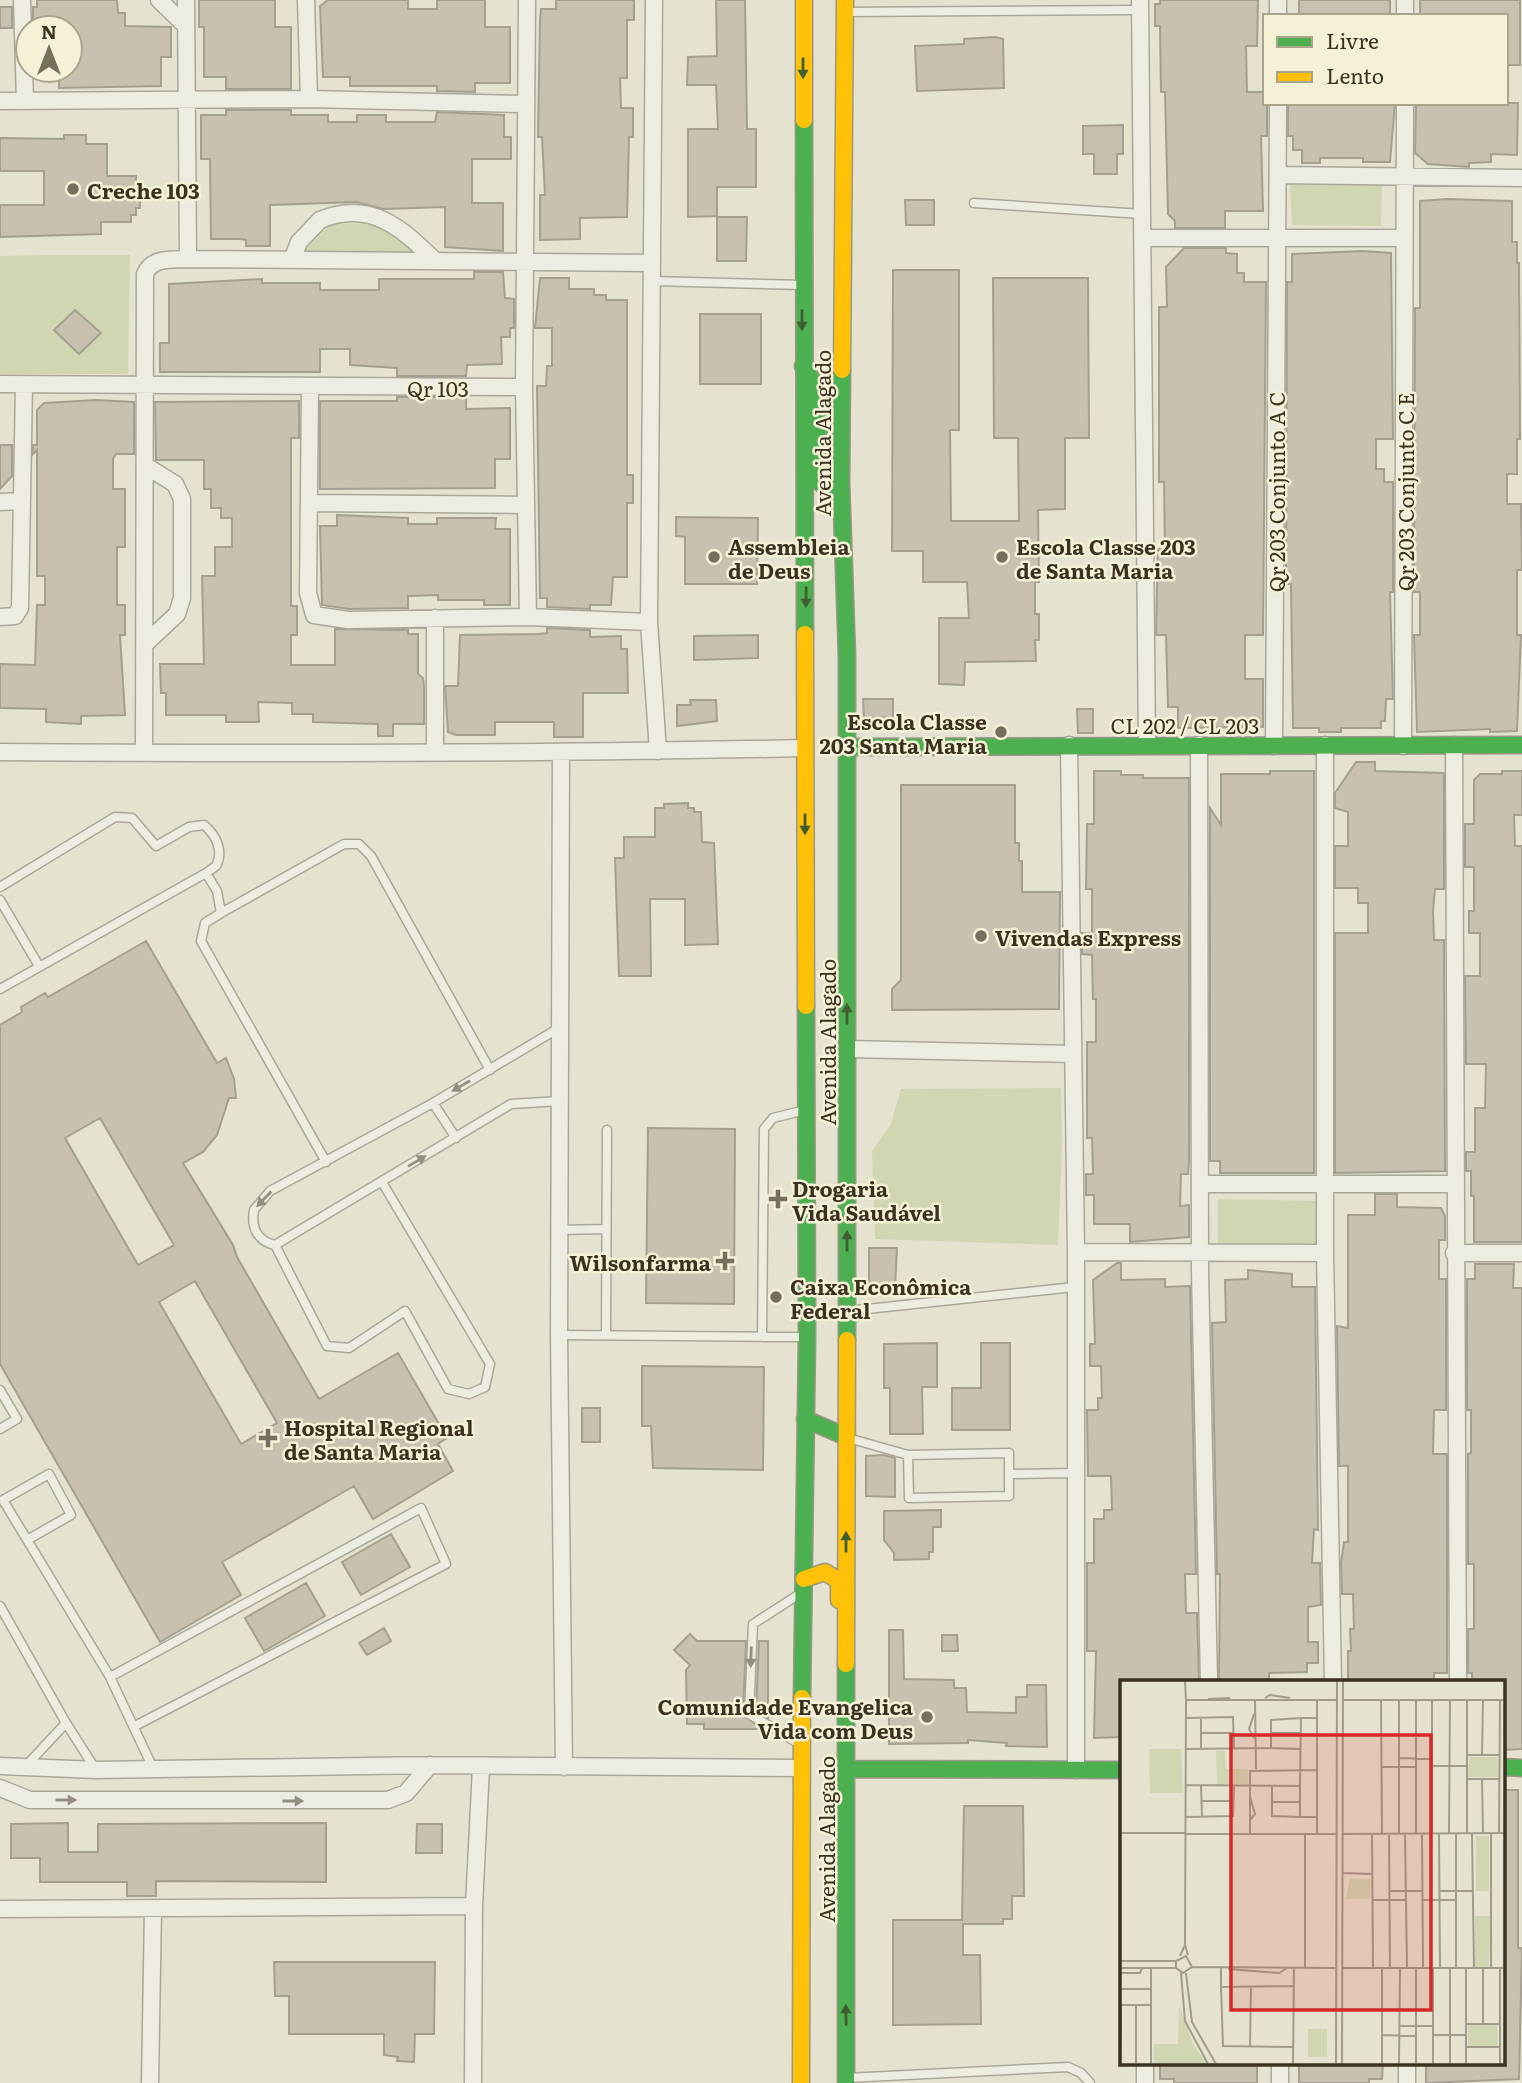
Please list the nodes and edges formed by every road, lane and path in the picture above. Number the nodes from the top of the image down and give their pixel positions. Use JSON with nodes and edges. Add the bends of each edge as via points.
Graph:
{"nodes":[{"id":1,"x":22,"y":0,"type":"edge"},
{"id":2,"x":159,"y":0,"type":"edge"},
{"id":3,"x":186,"y":0,"type":"edge"},
{"id":4,"x":306,"y":0,"type":"edge"},
{"id":5,"x":527,"y":0,"type":"edge"},
{"id":6,"x":654,"y":0,"type":"edge"},
{"id":7,"x":804,"y":0,"type":"edge"},
{"id":8,"x":1140,"y":5,"type":"edge"},
{"id":9,"x":845,"y":6,"type":"edge"},
{"id":10,"x":186,"y":26,"type":"junction"},
{"id":11,"x":309,"y":99,"type":"junction"},
{"id":12,"x":0,"y":101,"type":"edge"},
{"id":13,"x":25,"y":101,"type":"junction"},
{"id":14,"x":186,"y":102,"type":"junction"},
{"id":15,"x":524,"y":104,"type":"junction"},
{"id":16,"x":1278,"y":105,"type":"edge"},
{"id":17,"x":1405,"y":105,"type":"edge"},
{"id":18,"x":1278,"y":175,"type":"junction"},
{"id":19,"x":1405,"y":177,"type":"junction"},
{"id":20,"x":1522,"y":178,"type":"edge"},
{"id":21,"x":974,"y":203,"type":"dead end"},
{"id":22,"x":1142,"y":214,"type":"junction"},
{"id":23,"x":1142,"y":238,"type":"junction"},
{"id":24,"x":1277,"y":238,"type":"junction"},
{"id":25,"x":1404,"y":238,"type":"junction"},
{"id":26,"x":188,"y":259,"type":"junction"},
{"id":27,"x":292,"y":260,"type":"junction"},
{"id":28,"x":435,"y":261,"type":"junction"},
{"id":29,"x":524,"y":263,"type":"junction"},
{"id":30,"x":651,"y":263,"type":"junction"},
{"id":31,"x":651,"y":281,"type":"junction"},
{"id":32,"x":803,"y":285,"type":"junction"},
{"id":33,"x":802,"y":364,"type":"junction"},
{"id":34,"x":0,"y":384,"type":"edge"},
{"id":35,"x":24,"y":384,"type":"junction"},
{"id":36,"x":146,"y":386,"type":"junction"},
{"id":37,"x":310,"y":386,"type":"junction"},
{"id":38,"x":524,"y":387,"type":"junction"},
{"id":39,"x":146,"y":466,"type":"junction"},
{"id":40,"x":841,"y":482,"type":"junction"},
{"id":41,"x":22,"y":501,"type":"junction"},
{"id":42,"x":0,"y":502,"type":"edge"},
{"id":43,"x":311,"y":503,"type":"junction"},
{"id":44,"x":526,"y":505,"type":"junction"},
{"id":45,"x":807,"y":521,"type":"junction"},
{"id":46,"x":0,"y":617,"type":"edge"},
{"id":47,"x":528,"y":617,"type":"junction"},
{"id":48,"x":435,"y":618,"type":"junction"},
{"id":49,"x":649,"y":622,"type":"junction"},
{"id":50,"x":145,"y":644,"type":"junction"},
{"id":51,"x":847,"y":657,"type":"junction"},
{"id":52,"x":1069,"y":745,"type":"junction"},
{"id":53,"x":1147,"y":745,"type":"junction"},
{"id":54,"x":1199,"y":745,"type":"junction"},
{"id":55,"x":1325,"y":745,"type":"junction"},
{"id":56,"x":1454,"y":745,"type":"junction"},
{"id":57,"x":1522,"y":745,"type":"edge"},
{"id":58,"x":1274,"y":746,"type":"junction"},
{"id":59,"x":1403,"y":746,"type":"junction"},
{"id":60,"x":847,"y":747,"type":"junction"},
{"id":61,"x":805,"y":748,"type":"junction"},
{"id":62,"x":435,"y":751,"type":"junction"},
{"id":63,"x":658,"y":751,"type":"junction"},
{"id":64,"x":0,"y":752,"type":"edge"},
{"id":65,"x":144,"y":753,"type":"junction"},
{"id":66,"x":561,"y":754,"type":"junction"},
{"id":67,"x":206,"y":873,"type":"junction"},
{"id":68,"x":0,"y":887,"type":"edge"},
{"id":69,"x":0,"y":900,"type":"edge"},
{"id":70,"x":221,"y":913,"type":"junction"},
{"id":71,"x":39,"y":966,"type":"junction"},
{"id":72,"x":0,"y":989,"type":"edge"},
{"id":73,"x":562,"y":1027,"type":"junction"},
{"id":74,"x":847,"y":1049,"type":"junction"},
{"id":75,"x":1073,"y":1054,"type":"junction"},
{"id":76,"x":490,"y":1070,"type":"junction"},
{"id":77,"x":559,"y":1101,"type":"junction"},
{"id":78,"x":433,"y":1103,"type":"junction"},
{"id":79,"x":805,"y":1110,"type":"junction"},
{"id":80,"x":607,"y":1129,"type":"dead end"},
{"id":81,"x":456,"y":1138,"type":"junction"},
{"id":82,"x":326,"y":1162,"type":"junction"},
{"id":83,"x":382,"y":1182,"type":"junction"},
{"id":84,"x":1200,"y":1184,"type":"junction"},
{"id":85,"x":1325,"y":1184,"type":"junction"},
{"id":86,"x":1454,"y":1184,"type":"junction"},
{"id":87,"x":606,"y":1229,"type":"junction"},
{"id":88,"x":559,"y":1230,"type":"junction"},
{"id":89,"x":275,"y":1245,"type":"junction"},
{"id":90,"x":1076,"y":1252,"type":"junction"},
{"id":91,"x":1325,"y":1253,"type":"junction"},
{"id":92,"x":1454,"y":1253,"type":"junction"},
{"id":93,"x":1522,"y":1253,"type":"edge"},
{"id":94,"x":1200,"y":1254,"type":"junction"},
{"id":95,"x":1074,"y":1287,"type":"junction"},
{"id":96,"x":845,"y":1312,"type":"junction"},
{"id":97,"x":606,"y":1334,"type":"junction"},
{"id":98,"x":559,"y":1335,"type":"junction"},
{"id":99,"x":762,"y":1337,"type":"junction"},
{"id":100,"x":807,"y":1337,"type":"junction"},
{"id":101,"x":0,"y":1390,"type":"edge"},
{"id":102,"x":805,"y":1419,"type":"junction"},
{"id":103,"x":0,"y":1429,"type":"edge"},
{"id":104,"x":847,"y":1437,"type":"junction"},
{"id":105,"x":908,"y":1455,"type":"junction"},
{"id":106,"x":1075,"y":1473,"type":"junction"},
{"id":107,"x":1009,"y":1474,"type":"junction"},
{"id":108,"x":27,"y":1540,"type":"junction"},
{"id":109,"x":804,"y":1585,"type":"junction"},
{"id":110,"x":0,"y":1606,"type":"edge"},
{"id":111,"x":110,"y":1677,"type":"junction"},
{"id":112,"x":1209,"y":1680,"type":"edge"},
{"id":113,"x":1333,"y":1680,"type":"edge"},
{"id":114,"x":1458,"y":1680,"type":"edge"},
{"id":115,"x":845,"y":1692,"type":"junction"},
{"id":116,"x":66,"y":1723,"type":"junction"},
{"id":117,"x":135,"y":1726,"type":"junction"},
{"id":118,"x":801,"y":1745,"type":"junction"},
{"id":119,"x":430,"y":1765,"type":"junction"},
{"id":120,"x":0,"y":1766,"type":"edge"},
{"id":121,"x":25,"y":1767,"type":"junction"},
{"id":122,"x":481,"y":1767,"type":"junction"},
{"id":123,"x":564,"y":1767,"type":"junction"},
{"id":124,"x":153,"y":1768,"type":"junction"},
{"id":125,"x":801,"y":1768,"type":"junction"},
{"id":126,"x":1504,"y":1768,"type":"edge"},
{"id":127,"x":1522,"y":1768,"type":"edge"},
{"id":128,"x":847,"y":1769,"type":"junction"},
{"id":129,"x":96,"y":1770,"type":"junction"},
{"id":130,"x":1076,"y":1770,"type":"junction"},
{"id":131,"x":1120,"y":1770,"type":"edge"},
{"id":132,"x":0,"y":1788,"type":"edge"},
{"id":133,"x":474,"y":1906,"type":"junction"},
{"id":134,"x":0,"y":1909,"type":"edge"},
{"id":135,"x":153,"y":1909,"type":"junction"},
{"id":136,"x":846,"y":2081,"type":"edge"},
{"id":137,"x":150,"y":2083,"type":"edge"},
{"id":138,"x":472,"y":2083,"type":"edge"},
{"id":139,"x":801,"y":2083,"type":"edge"},
{"id":140,"x":1090,"y":2083,"type":"edge"}],
"edges":[{"from":1,"to":13,"type":"street"},
{"from":2,"to":10,"type":"street"},
{"from":3,"to":10,"type":"street"},
{"from":4,"to":11,"type":"street"},
{"from":5,"to":15,"type":"street"},
{"from":6,"to":30,"type":"street"},
{"from":7,"to":32,"type":"main road","name":"Avenida Alagado","one_way":true},
{"from":8,"to":9,"type":"lane"},
{"from":8,"to":22,"type":"street"},
{"from":9,"to":40,"type":"main road","name":"Avenida Alagado"},
{"from":10,"to":14,"type":"street"},
{"from":11,"to":14,"type":"street"},
{"from":11,"to":15,"type":"street"},
{"from":12,"to":13,"type":"street"},
{"from":13,"to":14,"type":"street"},
{"from":14,"to":26,"type":"street"},
{"from":15,"to":29,"type":"street"},
{"from":16,"to":18,"type":"street","name":"Qr 203 Conjunto A C"},
{"from":17,"to":19,"type":"street","name":"Qr 203 Conjunto C E"},
{"from":18,"to":19,"type":"street"},
{"from":18,"to":24,"type":"street","name":"Qr 203 Conjunto A C"},
{"from":19,"to":20,"type":"street"},
{"from":19,"to":25,"type":"street","name":"Qr 203 Conjunto C E"},
{"from":21,"to":22,"type":"lane"},
{"from":22,"to":23,"type":"street"},
{"from":23,"to":24,"type":"street"},
{"from":23,"to":53,"type":"street"},
{"from":24,"to":25,"type":"street"},
{"from":24,"to":58,"type":"street","name":"Qr 203 Conjunto A C"},
{"from":25,"to":59,"type":"street","name":"Qr 203 Conjunto C E"},
{"from":26,"to":27,"type":"street"},
{"from":26,"to":36,"type":"street","via":[[160,261],[145,274]]},
{"from":27,"to":28,"type":"street"},
{"from":27,"to":28,"type":"street","via":[[299,242],[320,220],[365,214],[391,222]]},
{"from":28,"to":29,"type":"street"},
{"from":29,"to":30,"type":"street"},
{"from":29,"to":38,"type":"street"},
{"from":30,"to":31,"type":"street"},
{"from":31,"to":32,"type":"lane"},
{"from":31,"to":49,"type":"street"},
{"from":32,"to":33,"type":"main road","name":"Avenida Alagado","one_way":true},
{"from":33,"to":40,"type":"main road","via":[[819,389],[818,481],[826,487]]},
{"from":33,"to":45,"type":"main road","name":"Avenida Alagado"},
{"from":34,"to":35,"type":"street","name":"Qr 103"},
{"from":35,"to":36,"type":"street","name":"Qr 103"},
{"from":35,"to":41,"type":"street"},
{"from":36,"to":37,"type":"street","name":"Qr 103"},
{"from":36,"to":39,"type":"street"},
{"from":37,"to":38,"type":"street","name":"Qr 103"},
{"from":37,"to":43,"type":"street"},
{"from":38,"to":44,"type":"street"},
{"from":39,"to":50,"type":"street"},
{"from":39,"to":50,"type":"street","via":[[175,484],[182,499],[182,598],[177,614]]},
{"from":40,"to":51,"type":"main road","name":"Avenida Alagado"},
{"from":41,"to":42,"type":"street"},
{"from":41,"to":46,"type":"street","via":[[20,608],[15,616]]},
{"from":43,"to":44,"type":"street"},
{"from":43,"to":48,"type":"street","via":[[308,593],[314,615],[348,620]]},
{"from":44,"to":47,"type":"street"},
{"from":45,"to":51,"type":"main road","via":[[836,521],[838,615]]},
{"from":45,"to":61,"type":"main road","name":"Avenida Alagado","one_way":true},
{"from":47,"to":48,"type":"street"},
{"from":47,"to":49,"type":"street"},
{"from":48,"to":62,"type":"street"},
{"from":49,"to":63,"type":"street"},
{"from":50,"to":65,"type":"street"},
{"from":51,"to":60,"type":"main road","name":"Avenida Alagado"},
{"from":52,"to":53,"type":"main road","name":"CL 202 / CL 203"},
{"from":52,"to":60,"type":"main road","name":"CL 202 / CL 203"},
{"from":52,"to":75,"type":"street"},
{"from":53,"to":54,"type":"main road","name":"CL 202 / CL 203"},
{"from":54,"to":58,"type":"main road","name":"CL 202 / CL 203"},
{"from":54,"to":84,"type":"street"},
{"from":55,"to":58,"type":"main road","name":"CL 202 / CL 203"},
{"from":55,"to":59,"type":"main road","name":"CL 202 / CL 203"},
{"from":55,"to":85,"type":"street"},
{"from":56,"to":57,"type":"main road","name":"CL 202 / CL 203"},
{"from":56,"to":59,"type":"main road","name":"CL 202 / CL 203"},
{"from":56,"to":86,"type":"street"},
{"from":74,"to":60,"type":"main road","name":"Avenida Alagado","one_way":true},
{"from":61,"to":63,"type":"street"},
{"from":61,"to":79,"type":"main road","name":"Avenida Alagado","one_way":true},
{"from":62,"to":65,"type":"street"},
{"from":62,"to":66,"type":"street"},
{"from":63,"to":66,"type":"street"},
{"from":64,"to":65,"type":"street"},
{"from":66,"to":73,"type":"street"},
{"from":67,"to":68,"type":"lane","via":[[216,866],[220,851],[204,825],[189,827],[156,846],[132,818],[115,817]]},
{"from":67,"to":70,"type":"lane","via":[[217,891]]},
{"from":67,"to":71,"type":"lane"},
{"from":69,"to":71,"type":"lane"},
{"from":70,"to":76,"type":"lane","via":[[344,844],[359,844],[371,856]]},
{"from":70,"to":82,"type":"lane","via":[[205,923],[201,942]]},
{"from":71,"to":72,"type":"lane"},
{"from":73,"to":76,"type":"lane"},
{"from":73,"to":77,"type":"street"},
{"from":74,"to":75,"type":"street"},
{"from":96,"to":74,"type":"main road","name":"Avenida Alagado","one_way":true},
{"from":75,"to":90,"type":"street"},
{"from":76,"to":78,"type":"lane","one_way":true},
{"from":77,"to":81,"type":"lane","via":[[511,1104]]},
{"from":77,"to":88,"type":"street"},
{"from":78,"to":81,"type":"lane"},
{"from":78,"to":82,"type":"lane"},
{"from":79,"to":99,"type":"lane","via":[[773,1118],[764,1129]]},
{"from":79,"to":100,"type":"main road","name":"Avenida Alagado"},
{"from":80,"to":87,"type":"lane"},
{"from":83,"to":81,"type":"lane","one_way":true},
{"from":82,"to":89,"type":"lane","one_way":true,"via":[[260,1200],[253,1219],[255,1230],[266,1243]]},
{"from":83,"to":89,"type":"lane"},
{"from":83,"to":89,"type":"lane","via":[[490,1364],[485,1387],[469,1394],[448,1389],[405,1311],[349,1348],[327,1346]]},
{"from":84,"to":85,"type":"street"},
{"from":84,"to":94,"type":"street"},
{"from":85,"to":86,"type":"street"},
{"from":85,"to":91,"type":"street"},
{"from":86,"to":92,"type":"street"},
{"from":87,"to":88,"type":"lane"},
{"from":87,"to":97,"type":"lane"},
{"from":88,"to":98,"type":"street"},
{"from":90,"to":94,"type":"street"},
{"from":90,"to":95,"type":"street"},
{"from":91,"to":94,"type":"street"},
{"from":91,"to":113,"type":"street"},
{"from":92,"to":93,"type":"street"},
{"from":92,"to":114,"type":"street"},
{"from":94,"to":112,"type":"street"},
{"from":95,"to":96,"type":"lane"},
{"from":95,"to":106,"type":"street"},
{"from":96,"to":104,"type":"main road","name":"Avenida Alagado"},
{"from":97,"to":98,"type":"lane"},
{"from":97,"to":99,"type":"lane"},
{"from":98,"to":123,"type":"street"},
{"from":99,"to":100,"type":"lane"},
{"from":100,"to":102,"type":"main road","name":"Avenida Alagado"},
{"from":101,"to":103,"type":"lane","via":[[17,1419]]},
{"from":102,"to":104,"type":"main road"},
{"from":102,"to":109,"type":"main road","name":"Avenida Alagado"},
{"from":104,"to":105,"type":"lane"},
{"from":115,"to":104,"type":"main road","name":"Avenida Alagado","one_way":true},
{"from":105,"to":107,"type":"lane","via":[[1009,1453]]},
{"from":105,"to":107,"type":"lane","via":[[909,1499],[1009,1496]]},
{"from":106,"to":107,"type":"lane"},
{"from":106,"to":130,"type":"street"},
{"from":108,"to":108,"type":"lane","via":[[71,1515],[49,1474],[3,1500]]},
{"from":108,"to":111,"type":"lane"},
{"from":109,"to":115,"type":"main road","via":[[825,1573],[839,1581],[838,1662]]},
{"from":109,"to":118,"type":"main road","name":"Avenida Alagado"},
{"from":109,"to":118,"type":"lane","one_way":true,"via":[[753,1624],[750,1714]]},
{"from":110,"to":116,"type":"lane"},
{"from":111,"to":117,"type":"lane"},
{"from":111,"to":117,"type":"lane","via":[[421,1507],[446,1564]]},
{"from":115,"to":128,"type":"main road","name":"Avenida Alagado"},
{"from":116,"to":121,"type":"lane"},
{"from":116,"to":129,"type":"lane"},
{"from":117,"to":124,"type":"lane"},
{"from":118,"to":125,"type":"main road","name":"Avenida Alagado"},
{"from":119,"to":122,"type":"street"},
{"from":119,"to":124,"type":"street"},
{"from":132,"to":119,"type":"street","one_way":true,"via":[[30,1800],[388,1800],[406,1793]]},
{"from":120,"to":121,"type":"street"},
{"from":121,"to":129,"type":"street"},
{"from":122,"to":123,"type":"street"},
{"from":122,"to":133,"type":"street"},
{"from":123,"to":125,"type":"street"},
{"from":124,"to":129,"type":"street"},
{"from":125,"to":139,"type":"main road","name":"Avenida Alagado"},
{"from":126,"to":127,"type":"main road"},
{"from":128,"to":130,"type":"main road"},
{"from":136,"to":128,"type":"main road","name":"Avenida Alagado","one_way":true},
{"from":130,"to":131,"type":"main road"},
{"from":133,"to":135,"type":"street"},
{"from":133,"to":138,"type":"street"},
{"from":134,"to":135,"type":"street"},
{"from":135,"to":137,"type":"street"},
{"from":136,"to":140,"type":"lane","via":[[1068,2067]]}]}
